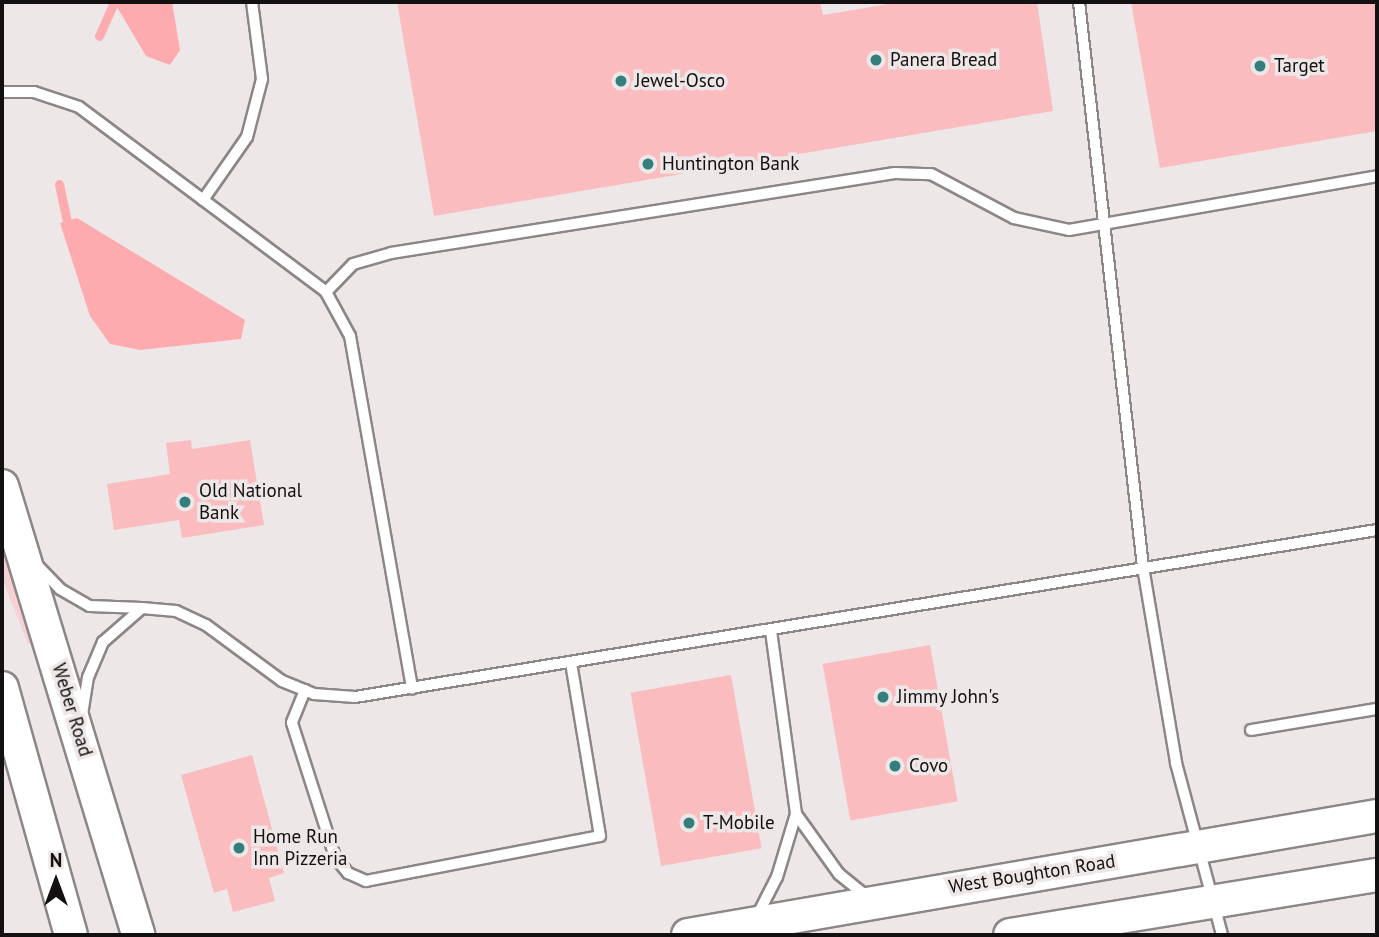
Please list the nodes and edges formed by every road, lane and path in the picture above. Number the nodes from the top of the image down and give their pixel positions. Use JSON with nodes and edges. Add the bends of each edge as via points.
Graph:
{"nodes":[{"id":1,"x":252,"y":2,"type":"edge"},
{"id":2,"x":1079,"y":2,"type":"edge"},
{"id":3,"x":2,"y":92,"type":"edge"},
{"id":4,"x":1377,"y":176,"type":"edge"},
{"id":5,"x":203,"y":200,"type":"junction"},
{"id":6,"x":1103,"y":225,"type":"junction"},
{"id":7,"x":326,"y":292,"type":"junction"},
{"id":8,"x":2,"y":486,"type":"edge"},
{"id":9,"x":1377,"y":530,"type":"edge"},
{"id":10,"x":23,"y":550,"type":"junction"},
{"id":11,"x":1143,"y":567,"type":"junction"},
{"id":12,"x":142,"y":608,"type":"junction"},
{"id":13,"x":771,"y":631,"type":"junction"},
{"id":14,"x":571,"y":663,"type":"junction"},
{"id":15,"x":412,"y":689,"type":"junction"},
{"id":16,"x":305,"y":690,"type":"junction"},
{"id":17,"x":5,"y":706,"type":"edge"},
{"id":18,"x":1377,"y":709,"type":"edge"},
{"id":19,"x":79,"y":729,"type":"junction"},
{"id":20,"x":1251,"y":730,"type":"dead end"},
{"id":21,"x":796,"y":814,"type":"junction"},
{"id":22,"x":1377,"y":816,"type":"edge"},
{"id":23,"x":1198,"y":846,"type":"junction"},
{"id":24,"x":1377,"y":875,"type":"edge"},
{"id":25,"x":871,"y":900,"type":"junction"},
{"id":26,"x":1212,"y":902,"type":"junction"},
{"id":27,"x":752,"y":926,"type":"junction"},
{"id":28,"x":72,"y":935,"type":"edge"},
{"id":29,"x":138,"y":935,"type":"edge"},
{"id":30,"x":688,"y":935,"type":"edge"},
{"id":31,"x":1010,"y":935,"type":"edge"},
{"id":32,"x":1222,"y":935,"type":"edge"}],
"edges":[{"from":1,"to":5,"type":"lane","via":[[262,79],[247,137]]},
{"from":2,"to":6,"type":"lane"},
{"from":3,"to":5,"type":"lane","via":[[34,92],[79,107]]},
{"from":4,"to":6,"type":"lane"},
{"from":5,"to":7,"type":"lane"},
{"from":6,"to":7,"type":"lane","via":[[1069,230],[1041,227],[1014,218],[931,174],[895,173],[391,253],[354,264]]},
{"from":6,"to":11,"type":"lane"},
{"from":7,"to":15,"type":"lane","via":[[350,337]]},
{"from":8,"to":10,"type":"main road","name":"Weber Road"},
{"from":9,"to":11,"type":"lane"},
{"from":10,"to":12,"type":"lane","via":[[60,590],[90,606]]},
{"from":10,"to":19,"type":"main road","name":"Weber Road"},
{"from":11,"to":13,"type":"lane"},
{"from":11,"to":23,"type":"lane","via":[[1176,763]]},
{"from":12,"to":16,"type":"lane","via":[[176,611],[206,625],[282,681]]},
{"from":12,"to":19,"type":"lane","via":[[103,642],[88,677]]},
{"from":13,"to":14,"type":"lane"},
{"from":13,"to":21,"type":"lane"},
{"from":14,"to":15,"type":"lane"},
{"from":14,"to":16,"type":"lane","via":[[600,836],[366,881],[348,873],[335,857],[292,723]]},
{"from":15,"to":16,"type":"lane","via":[[355,697]]},
{"from":17,"to":28,"type":"main road"},
{"from":18,"to":20,"type":"lane"},
{"from":19,"to":29,"type":"main road","name":"Weber Road"},
{"from":21,"to":25,"type":"lane","via":[[839,874]]},
{"from":21,"to":27,"type":"lane","via":[[777,877]]},
{"from":22,"to":23,"type":"main road","name":"West Boughton Road"},
{"from":23,"to":25,"type":"main road","name":"West Boughton Road"},
{"from":23,"to":26,"type":"lane"},
{"from":24,"to":26,"type":"main road"},
{"from":25,"to":27,"type":"main road","name":"West Boughton Road"},
{"from":26,"to":31,"type":"main road"},
{"from":26,"to":32,"type":"lane"},
{"from":27,"to":30,"type":"main road","name":"West Boughton Road"}]}
